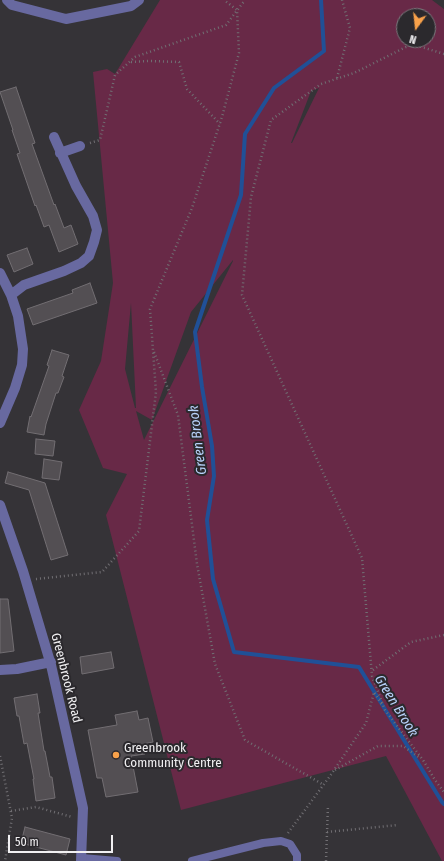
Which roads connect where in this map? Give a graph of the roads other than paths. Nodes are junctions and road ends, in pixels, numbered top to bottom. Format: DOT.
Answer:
graph roads {
  1 [pos="139,0"];
  2 [pos="9,2"];
  3 [pos="54,137"];
  4 [pos="80,146"];
  5 [pos="60,153"];
  6 [pos="0,272"];
  7 [pos="11,295"];
  8 [pos="0,423"];
  9 [pos="0,505"];
  10 [pos="50,662"];
  11 [pos="0,670"];
  12 [pos="81,859"];
  13 [pos="117,861"];
  14 [pos="192,861"];
  15 [pos="297,861"];
  1 -- 2 [label="street"];
  3 -- 5 [label="street"];
  4 -- 5 [label="street"];
  5 -- 7 [label="street"];
  6 -- 7 [label="street"];
  7 -- 8 [label="street"];
  9 -- 10 [label="street, Greenbrook Road"];
  10 -- 11 [label="street"];
  10 -- 12 [label="street, Greenbrook Road"];
  12 -- 13 [label="lane"];
  14 -- 15 [label="lane"];
}
